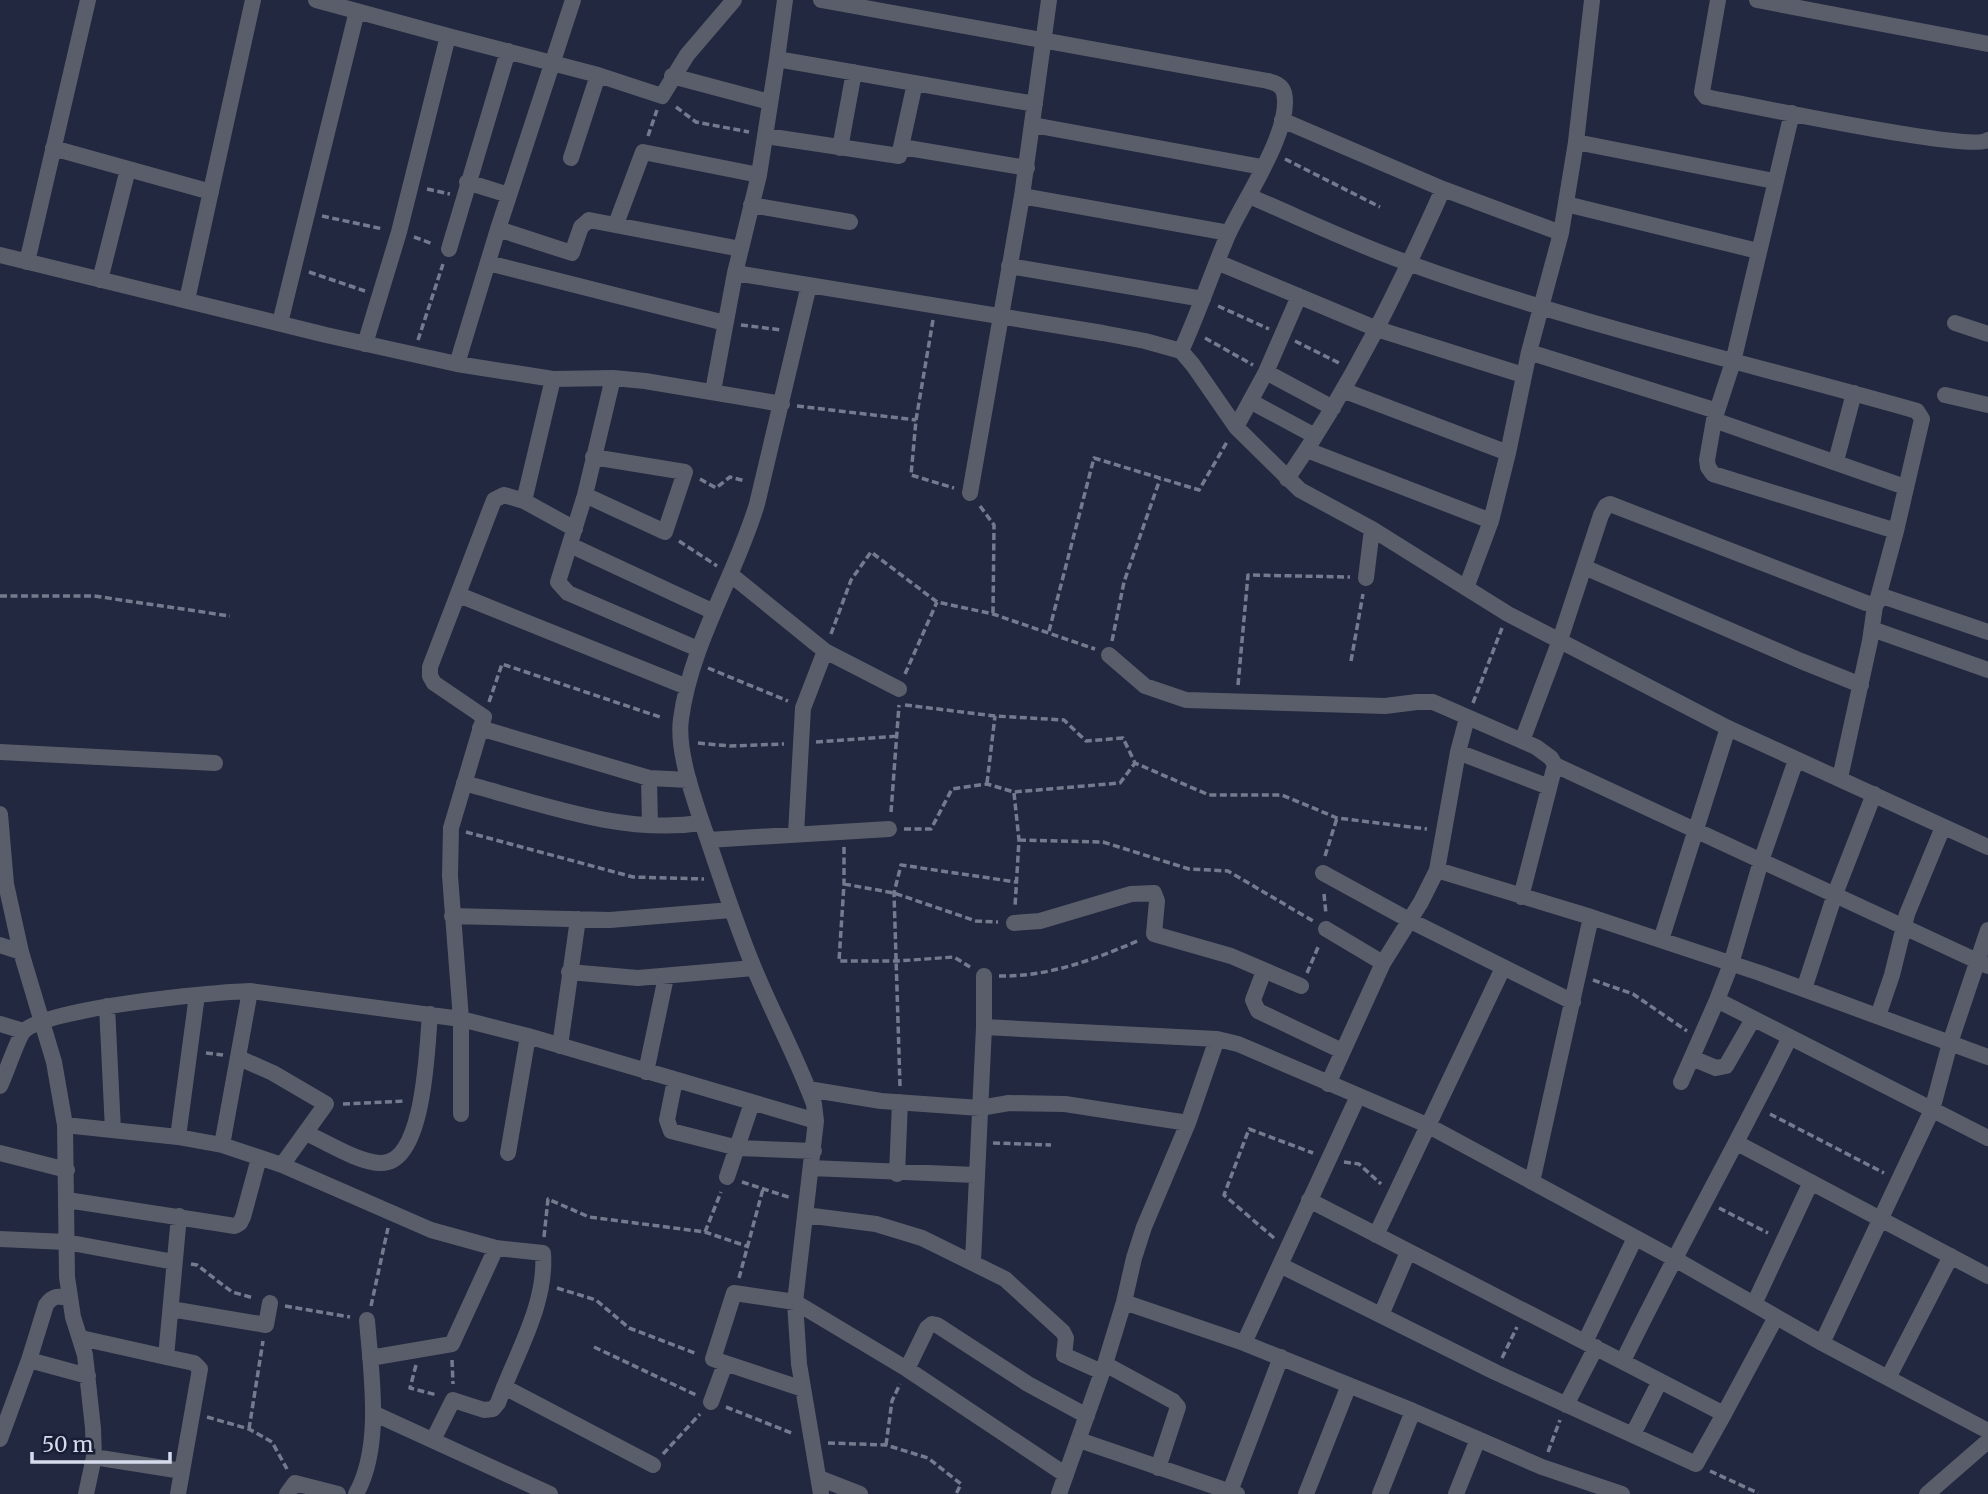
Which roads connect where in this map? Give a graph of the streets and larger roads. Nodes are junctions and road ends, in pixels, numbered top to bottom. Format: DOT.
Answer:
graph roads {
  1 [pos="88,0"];
  2 [pos="253,0"];
  3 [pos="316,0"];
  4 [pos="573,0"];
  5 [pos="734,0"];
  6 [pos="785,0"];
  7 [pos="821,0"];
  8 [pos="1049,0"];
  9 [pos="1592,0"];
  10 [pos="1718,0"];
  11 [pos="1758,0"];
  12 [pos="1779,2"];
  13 [pos="358,11"];
  14 [pos="448,36"];
  15 [pos="1043,42"];
  16 [pos="1988,44"];
  17 [pos="508,51"];
  18 [pos="777,59"];
  19 [pos="554,64"];
  20 [pos="853,72"];
  21 [pos="598,75"];
  22 [pos="672,76"];
  23 [pos="915,83"];
  24 [pos="770,102"];
  25 [pos="1035,104"];
  26 [pos="1792,113"];
  27 [pos="1282,120"];
  28 [pos="1032,125"];
  29 [pos="766,135"];
  30 [pos="1988,141"];
  31 [pos="1576,142"];
  32 [pos="902,147"];
  33 [pos="53,148"];
  34 [pos="840,148"];
  35 [pos="571,158"];
  36 [pos="1262,167"];
  37 [pos="1027,168"];
  38 [pos="128,169"];
  39 [pos="759,175"];
  40 [pos="1774,181"];
  41 [pos="1443,189"];
  42 [pos="465,190"];
  43 [pos="211,192"];
  44 [pos="509,195"];
  45 [pos="1022,196"];
  46 [pos="1249,196"];
  47 [pos="1566,204"];
  48 [pos="751,205"];
  49 [pos="850,222"];
  50 [pos="616,224"];
  51 [pos="499,229"];
  52 [pos="1229,233"];
  53 [pos="1561,233"];
  54 [pos="449,249"];
  55 [pos="741,249"];
  56 [pos="1758,251"];
  57 [pos="572,253"];
  58 [pos="0,255"];
  59 [pos="27,262"];
  60 [pos="1217,262"];
  61 [pos="488,263"];
  62 [pos="1410,264"];
  63 [pos="1009,266"];
  64 [pos="735,273"];
  65 [pos="100,279"];
  66 [pos="561,281"];
  67 [pos="809,285"];
  68 [pos="1299,296"];
  69 [pos="1203,299"];
  70 [pos="187,300"];
  71 [pos="1542,306"];
  72 [pos="1002,317"];
  73 [pos="280,323"];
  74 [pos="725,323"];
  75 [pos="1955,323"];
  76 [pos="1377,329"];
  77 [pos="1988,334"];
  78 [pos="365,344"];
  79 [pos="1181,351"];
  80 [pos="1529,352"];
  81 [pos="1732,362"];
  82 [pos="457,364"];
  83 [pos="1266,372"];
  84 [pos="1523,375"];
  85 [pos="614,378"];
  86 [pos="554,379"];
  87 [pos="713,391"];
  88 [pos="1345,391"];
  89 [pos="1854,393"];
  90 [pos="1945,395"];
  91 [pos="1250,401"];
  92 [pos="782,404"];
  93 [pos="1988,405"];
  94 [pos="1333,408"];
  95 [pos="1715,416"];
  96 [pos="1236,427"];
  97 [pos="1311,443"];
  98 [pos="1508,453"];
  99 [pos="593,457"];
  100 [pos="1836,461"];
  101 [pos="1287,479"];
  102 [pos="1905,487"];
  103 [pos="970,493"];
  104 [pos="584,495"];
  105 [pos="524,501"];
  106 [pos="1491,521"];
  107 [pos="575,529"];
  108 [pos="1372,529"];
  109 [pos="1896,531"];
  110 [pos="570,545"];
  111 [pos="1584,567"];
  112 [pos="730,574"];
  113 [pos="1366,578"];
  114 [pos="1466,588"];
  115 [pos="459,595"];
  116 [pos="1877,600"];
  117 [pos="714,612"];
  118 [pos="1872,629"];
  119 [pos="1988,632"];
  120 [pos="1560,640"];
  121 [pos="825,652"];
  122 [pos="1109,654"];
  123 [pos="696,656"];
  124 [pos="1988,670"];
  125 [pos="1861,685"];
  126 [pos="687,687"];
  127 [pos="899,689"];
  128 [pos="1467,718"];
  129 [pos="482,722"];
  130 [pos="1728,728"];
  131 [pos="1522,741"];
  132 [pos="0,752"];
  133 [pos="1458,752"];
  134 [pos="1796,760"];
  135 [pos="215,763"];
  136 [pos="1555,765"];
  137 [pos="649,778"];
  138 [pos="1840,778"];
  139 [pos="689,780"];
  140 [pos="464,783"];
  141 [pos="1549,786"];
  142 [pos="1874,794"];
  143 [pos="0,814"];
  144 [pos="701,823"];
  145 [pos="650,825"];
  146 [pos="1943,827"];
  147 [pos="889,829"];
  148 [pos="1697,829"];
  149 [pos="796,834"];
  150 [pos="708,841"];
  151 [pos="1988,847"];
  152 [pos="1762,861"];
  153 [pos="1437,870"];
  154 [pos="1323,873"];
  155 [pos="3,884"];
  156 [pos="1835,894"];
  157 [pos="1521,897"];
  158 [pos="731,909"];
  159 [pos="452,916"];
  160 [pos="1591,917"];
  161 [pos="578,919"];
  162 [pos="1409,920"];
  163 [pos="1014,923"];
  164 [pos="1326,929"];
  165 [pos="1904,929"];
  166 [pos="1988,930"];
  167 [pos="1661,940"];
  168 [pos="0,945"];
  169 [pos="21,952"];
  170 [pos="1383,963"];
  171 [pos="1731,964"];
  172 [pos="1983,964"];
  173 [pos="754,968"];
  174 [pos="1503,968"];
  175 [pos="1264,971"];
  176 [pos="569,972"];
  177 [pos="984,976"];
  178 [pos="666,977"];
  179 [pos="1301,986"];
  180 [pos="1804,989"];
  181 [pos="250,991"];
  182 [pos="197,995"];
  183 [pos="1717,1000"];
  184 [pos="1573,1002"];
  185 [pos="107,1006"];
  186 [pos="430,1014"];
  187 [pos="1878,1016"];
  188 [pos="461,1019"];
  189 [pos="1753,1019"];
  190 [pos="43,1021"];
  191 [pos="0,1024"];
  192 [pos="984,1027"];
  193 [pos="23,1031"];
  194 [pos="528,1036"];
  195 [pos="1790,1037"];
  196 [pos="1217,1039"];
  197 [pos="1950,1043"];
  198 [pos="560,1046"];
  199 [pos="1342,1051"];
  200 [pos="1988,1057"];
  201 [pos="239,1058"];
  202 [pos="1692,1058"];
  203 [pos="646,1072"];
  204 [pos="675,1080"];
  205 [pos="1681,1082"];
  206 [pos="1328,1084"];
  207 [pos="0,1086"];
  208 [pos="808,1089"];
  209 [pos="1358,1096"];
  210 [pos="900,1102"];
  211 [pos="752,1103"];
  212 [pos="980,1108"];
  213 [pos="1932,1110"];
  214 [pos="461,1114"];
  215 [pos="816,1121"];
  216 [pos="1188,1123"];
  217 [pos="65,1125"];
  218 [pos="1427,1125"];
  219 [pos="113,1130"];
  220 [pos="306,1133"];
  221 [pos="178,1136"];
  222 [pos="1988,1138"];
  223 [pos="1737,1143"];
  224 [pos="222,1145"];
  225 [pos="738,1148"];
  226 [pos="814,1151"];
  227 [pos="0,1153"];
  228 [pos="508,1153"];
  229 [pos="260,1158"];
  230 [pos="282,1165"];
  231 [pos="811,1168"];
  232 [pos="67,1170"];
  233 [pos="897,1174"];
  234 [pos="975,1175"];
  235 [pos="727,1177"];
  236 [pos="1532,1182"];
  237 [pos="1811,1182"];
  238 [pos="67,1200"];
  239 [pos="1309,1200"];
  240 [pos="806,1209"];
  241 [pos="179,1216"];
  242 [pos="1880,1218"];
  243 [pos="1376,1235"];
  244 [pos="1634,1238"];
  245 [pos="0,1239"];
  246 [pos="66,1242"];
  247 [pos="496,1248"];
  248 [pos="1408,1252"];
  249 [pos="1951,1256"];
  250 [pos="1673,1258"];
  251 [pos="973,1261"];
  252 [pos="174,1262"];
  253 [pos="1280,1265"];
  254 [pos="1988,1276"];
  255 [pos="69,1297"];
  256 [pos="1124,1302"];
  257 [pos="270,1303"];
  258 [pos="795,1303"];
  259 [pos="1754,1304"];
  260 [pos="170,1309"];
  261 [pos="1381,1315"];
  262 [pos="1776,1317"];
  263 [pos="367,1320"];
  264 [pos="81,1338"];
  265 [pos="1244,1343"];
  266 [pos="1822,1343"];
  267 [pos="1590,1344"];
  268 [pos="166,1357"];
  269 [pos="1280,1357"];
  270 [pos="370,1358"];
  271 [pos="29,1360"];
  272 [pos="1623,1361"];
  273 [pos="719,1362"];
  274 [pos="1104,1368"];
  275 [pos="907,1369"];
  276 [pos="88,1376"];
  277 [pos="1888,1378"];
  278 [pos="1660,1381"];
  279 [pos="0,1385"];
  280 [pos="1349,1385"];
  281 [pos="504,1387"];
  282 [pos="803,1389"];
  283 [pos="16,1392"];
  284 [pos="712,1402"];
  285 [pos="1566,1405"];
  286 [pos="1413,1411"];
  287 [pos="373,1413"];
  288 [pos="1724,1414"];
  289 [pos="1087,1416"];
  290 [pos="2,1431"];
  291 [pos="1988,1432"];
  292 [pos="1633,1434"];
  293 [pos="1478,1439"];
  294 [pos="433,1440"];
  295 [pos="1079,1440"];
  296 [pos="1988,1441"];
  297 [pos="94,1457"];
  298 [pos="653,1465"];
  299 [pos="1158,1468"];
  300 [pos="183,1471"];
  301 [pos="1066,1475"];
  302 [pos="820,1486"];
  303 [pos="291,1489"];
  304 [pos="1232,1493"];
  305 [pos="86,1494"];
  306 [pos="178,1494"];
  307 [pos="338,1494"];
  308 [pos="356,1494"];
  309 [pos="550,1494"];
  310 [pos="860,1494"];
  311 [pos="1059,1494"];
  312 [pos="1306,1494"];
  313 [pos="1380,1494"];
  314 [pos="1456,1494"];
  315 [pos="1622,1494"];
  316 [pos="1927,1494"];
  1 -- 33 [label="street"];
  2 -- 43 [label="street"];
  3 -- 13 [label="street"];
  4 -- 19 [label="street"];
  5 -- 22 [label="street"];
  6 -- 18 [label="street"];
  7 -- 15 [label="street"];
  8 -- 15 [label="street"];
  9 -- 31 [label="street"];
  10 -- 26 [label="street"];
  11 -- 12 [label="street"];
  12 -- 16 [label="street"];
  13 -- 14 [label="street"];
  13 -- 73 [label="street"];
  14 -- 17 [label="street"];
  14 -- 78 [label="street"];
  15 -- 25 [label="street"];
  15 -- 27 [label="street"];
  17 -- 19 [label="street"];
  17 -- 42 [label="street"];
  18 -- 20 [label="street"];
  18 -- 24 [label="street"];
  19 -- 21 [label="street"];
  19 -- 44 [label="street"];
  20 -- 23 [label="street"];
  20 -- 34 [label="street"];
  21 -- 22 [label="street"];
  21 -- 35 [label="street"];
  22 -- 24 [label="street"];
  23 -- 25 [label="street"];
  23 -- 32 [label="street"];
  24 -- 29 [label="street"];
  25 -- 28 [label="street"];
  26 -- 30 [label="street"];
  26 -- 40 [label="street"];
  27 -- 36 [label="street"];
  27 -- 41 [label="street"];
  28 -- 36 [label="street"];
  28 -- 37 [label="street"];
  29 -- 34 [label="street"];
  29 -- 39 [label="street"];
  31 -- 40 [label="street"];
  31 -- 47 [label="street"];
  32 -- 34 [label="street"];
  32 -- 37 [label="street"];
  33 -- 38 [label="street"];
  33 -- 59 [label="street"];
  36 -- 46 [label="street"];
  37 -- 45 [label="street"];
  38 -- 43 [label="street"];
  38 -- 65 [label="street"];
  39 -- 48 [label="street"];
  39 -- 50 [label="street"];
  40 -- 56 [label="street"];
  41 -- 53 [label="street"];
  41 -- 62 [label="street"];
  42 -- 44 [label="street"];
  42 -- 54 [label="street"];
  43 -- 70 [label="street"];
  44 -- 51 [label="street"];
  45 -- 52 [label="street"];
  45 -- 63 [label="street"];
  46 -- 52 [label="street"];
  46 -- 62 [label="street"];
  47 -- 53 [label="street"];
  47 -- 56 [label="street"];
  48 -- 49 [label="street"];
  48 -- 55 [label="street"];
  50 -- 55 [label="street"];
  50 -- 57 [label="street"];
  51 -- 57 [label="street"];
  51 -- 61 [label="street"];
  52 -- 60 [label="street"];
  53 -- 71 [label="street"];
  55 -- 64 [label="street"];
  56 -- 81 [label="street"];
  57 -- 66 [label="street"];
  58 -- 59 [label="street"];
  59 -- 65 [label="street"];
  60 -- 68 [label="street"];
  60 -- 69 [label="street"];
  61 -- 66 [label="street"];
  61 -- 82 [label="street"];
  62 -- 71 [label="street"];
  62 -- 76 [label="street"];
  63 -- 69 [label="street"];
  63 -- 72 [label="street"];
  64 -- 67 [label="street"];
  64 -- 74 [label="street"];
  65 -- 70 [label="street"];
  66 -- 74 [label="street"];
  67 -- 72 [label="street"];
  67 -- 92 [label="street"];
  68 -- 76 [label="street"];
  68 -- 83 [label="street"];
  69 -- 79 [label="street"];
  70 -- 73 [label="street"];
  71 -- 80 [label="street"];
  71 -- 81 [label="street"];
  72 -- 79 [label="street"];
  72 -- 103 [label="street"];
  73 -- 78 [label="street"];
  74 -- 87 [label="street"];
  75 -- 77 [label="street"];
  76 -- 84 [label="street"];
  76 -- 88 [label="street"];
  78 -- 82 [label="street"];
  79 -- 96 [label="street"];
  80 -- 84 [label="street"];
  80 -- 95 [label="street"];
  81 -- 89 [label="street"];
  81 -- 95 [label="street"];
  82 -- 86 [label="street"];
  83 -- 91 [label="street"];
  83 -- 94 [label="street"];
  84 -- 98 [label="street"];
  85 -- 86 [label="street"];
  85 -- 87 [label="street"];
  85 -- 99 [label="street"];
  86 -- 105 [label="street"];
  87 -- 92 [label="street"];
  88 -- 94 [label="street"];
  88 -- 98 [label="street"];
  89 -- 100 [label="street"];
  89 -- 102 [label="street"];
  90 -- 93 [label="street"];
  91 -- 96 [label="street"];
  91 -- 97 [label="street"];
  92 -- 112 [label="street"];
  94 -- 97 [label="street"];
  95 -- 100 [label="street"];
  95 -- 109 [label="street"];
  96 -- 101 [label="street"];
  97 -- 101 [label="street"];
  97 -- 106 [label="street"];
  98 -- 106 [label="street"];
  99 -- 104 [label="street"];
  99 -- 104 [label="street"];
  100 -- 102 [label="street"];
  101 -- 108 [label="street"];
  102 -- 109 [label="street"];
  104 -- 107 [label="street"];
  105 -- 107 [label="street"];
  105 -- 115 [label="street"];
  106 -- 114 [label="street"];
  107 -- 110 [label="street"];
  108 -- 113 [label="street"];
  108 -- 114 [label="street"];
  109 -- 116 [label="street"];
  110 -- 117 [label="street"];
  110 -- 123 [label="street"];
  111 -- 116 [label="street"];
  111 -- 120 [label="street"];
  111 -- 125 [label="street"];
  112 -- 117 [label="street"];
  112 -- 121 [label="street"];
  114 -- 120 [label="street"];
  115 -- 126 [label="street"];
  115 -- 129 [label="street"];
  116 -- 118 [label="street"];
  116 -- 119 [label="street"];
  117 -- 123 [label="street"];
  118 -- 124 [label="street"];
  118 -- 125 [label="street"];
  120 -- 130 [label="street"];
  120 -- 131 [label="street"];
  121 -- 127 [label="street"];
  121 -- 149 [label="street"];
  122 -- 128 [label="street"];
  123 -- 126 [label="street"];
  125 -- 138 [label="street"];
  126 -- 139 [label="street"];
  128 -- 131 [label="street"];
  128 -- 133 [label="street"];
  129 -- 137 [label="street"];
  129 -- 140 [label="street"];
  130 -- 134 [label="street"];
  130 -- 148 [label="street"];
  131 -- 136 [label="street"];
  132 -- 135 [label="street"];
  133 -- 141 [label="street"];
  133 -- 153 [label="street"];
  134 -- 138 [label="street"];
  134 -- 152 [label="street"];
  136 -- 141 [label="street"];
  136 -- 148 [label="street"];
  137 -- 139 [label="street"];
  137 -- 145 [label="street"];
  138 -- 142 [label="street"];
  139 -- 144 [label="street"];
  140 -- 145 [label="street"];
  140 -- 159 [label="street"];
  141 -- 157 [label="street"];
  142 -- 146 [label="street"];
  142 -- 156 [label="street"];
  143 -- 155 [label="street"];
  144 -- 145 [label="street"];
  144 -- 150 [label="street"];
  146 -- 151 [label="street"];
  146 -- 165 [label="street"];
  147 -- 149 [label="street"];
  148 -- 152 [label="street"];
  148 -- 167 [label="street"];
  149 -- 150 [label="street"];
  150 -- 158 [label="street"];
  152 -- 156 [label="street"];
  152 -- 171 [label="street"];
  153 -- 157 [label="street"];
  153 -- 162 [label="street"];
  154 -- 162 [label="street"];
  155 -- 169 [label="street"];
  156 -- 165 [label="street"];
  156 -- 180 [label="street"];
  157 -- 160 [label="street"];
  158 -- 161 [label="street"];
  158 -- 173 [label="street"];
  159 -- 161 [label="street"];
  159 -- 188 [label="street"];
  160 -- 167 [label="street"];
  160 -- 184 [label="street"];
  161 -- 176 [label="street"];
  162 -- 170 [label="street"];
  162 -- 174 [label="street"];
  163 -- 175 [label="street"];
  164 -- 170 [label="street"];
  165 -- 172 [label="street"];
  165 -- 187 [label="street"];
  166 -- 172 [label="street"];
  167 -- 171 [label="street"];
  168 -- 169 [label="street"];
  169 -- 190 [label="street"];
  170 -- 199 [label="street"];
  171 -- 180 [label="street"];
  171 -- 183 [label="street"];
  172 -- 197 [label="street"];
  173 -- 178 [label="street"];
  173 -- 208 [label="street"];
  174 -- 184 [label="street"];
  174 -- 218 [label="street"];
  175 -- 179 [label="street"];
  175 -- 199 [label="street"];
  176 -- 178 [label="street"];
  176 -- 198 [label="street"];
  177 -- 192 [label="street"];
  178 -- 203 [label="street"];
  180 -- 187 [label="street"];
  181 -- 182 [label="street"];
  181 -- 186 [label="street"];
  181 -- 201 [label="street"];
  182 -- 185 [label="street"];
  182 -- 221 [label="street"];
  183 -- 189 [label="street"];
  183 -- 202 [label="street"];
  184 -- 236 [label="street"];
  185 -- 190 [label="street"];
  185 -- 219 [label="street"];
  186 -- 188 [label="street"];
  186 -- 220 [label="street"];
  187 -- 197 [label="street"];
  188 -- 194 [label="street"];
  188 -- 214 [label="street"];
  189 -- 195 [label="street"];
  189 -- 202 [label="street"];
  190 -- 193 [label="street"];
  190 -- 217 [label="street"];
  191 -- 193 [label="street"];
  192 -- 196 [label="street"];
  192 -- 212 [label="street"];
  193 -- 207 [label="street"];
  194 -- 198 [label="street"];
  194 -- 228 [label="street"];
  195 -- 213 [label="street"];
  195 -- 223 [label="street"];
  196 -- 206 [label="street"];
  196 -- 216 [label="street"];
  197 -- 200 [label="street"];
  197 -- 213 [label="street"];
  198 -- 203 [label="street"];
  199 -- 206 [label="street"];
  201 -- 220 [label="street"];
  201 -- 224 [label="street"];
  202 -- 205 [label="street"];
  203 -- 204 [label="street"];
  204 -- 211 [label="street"];
  204 -- 225 [label="street"];
  206 -- 209 [label="street"];
  208 -- 210 [label="street"];
  208 -- 215 [label="street"];
  209 -- 218 [label="street"];
  209 -- 239 [label="street"];
  210 -- 212 [label="street"];
  210 -- 233 [label="street"];
  211 -- 215 [label="street"];
  211 -- 225 [label="street"];
  212 -- 216 [label="street"];
  212 -- 234 [label="street"];
  213 -- 222 [label="street"];
  213 -- 242 [label="street"];
  215 -- 226 [label="street"];
  216 -- 256 [label="street"];
  217 -- 219 [label="street"];
  217 -- 232 [label="street"];
  218 -- 236 [label="street"];
  218 -- 243 [label="street"];
  219 -- 221 [label="street"];
  220 -- 230 [label="street"];
  221 -- 224 [label="street"];
  223 -- 237 [label="street"];
  223 -- 250 [label="street"];
  224 -- 229 [label="street"];
  225 -- 226 [label="street"];
  225 -- 235 [label="street"];
  226 -- 231 [label="street"];
  227 -- 232 [label="street"];
  229 -- 230 [label="street"];
  229 -- 241 [label="street"];
  230 -- 247 [label="street"];
  231 -- 233 [label="street"];
  231 -- 240 [label="street"];
  232 -- 238 [label="street"];
  233 -- 234 [label="street"];
  234 -- 251 [label="street"];
  236 -- 244 [label="street"];
  237 -- 242 [label="street"];
  237 -- 259 [label="street"];
  238 -- 241 [label="street"];
  238 -- 246 [label="street"];
  239 -- 243 [label="street"];
  239 -- 253 [label="street"];
  240 -- 251 [label="street"];
  240 -- 258 [label="street"];
  241 -- 252 [label="street"];
  242 -- 249 [label="street"];
  242 -- 266 [label="street"];
  243 -- 248 [label="street"];
  244 -- 250 [label="street"];
  244 -- 267 [label="street"];
  245 -- 246 [label="street"];
  246 -- 252 [label="street"];
  246 -- 255 [label="street"];
  247 -- 270 [label="street"];
  247 -- 281 [label="street"];
  248 -- 261 [label="street"];
  248 -- 267 [label="street"];
  249 -- 254 [label="street"];
  249 -- 277 [label="street"];
  250 -- 259 [label="street"];
  250 -- 272 [label="street"];
  251 -- 274 [label="street"];
  252 -- 260 [label="street"];
  253 -- 261 [label="street"];
  253 -- 265 [label="street"];
  255 -- 264 [label="street"];
  255 -- 271 [label="street"];
  256 -- 265 [label="street"];
  256 -- 274 [label="street"];
  257 -- 260 [label="street"];
  258 -- 273 [label="street"];
  258 -- 275 [label="street"];
  258 -- 282 [label="street"];
  259 -- 262 [label="street"];
  260 -- 268 [label="street"];
  261 -- 285 [label="street"];
  262 -- 266 [label="street"];
  262 -- 288 [label="street"];
  263 -- 270 [label="street"];
  264 -- 268 [label="street"];
  264 -- 276 [label="street"];
  265 -- 269 [label="street"];
  266 -- 277 [label="street"];
  267 -- 272 [label="street"];
  267 -- 285 [label="street"];
  268 -- 300 [label="street"];
  269 -- 280 [label="street"];
  269 -- 304 [label="street"];
  270 -- 287 [label="street"];
  271 -- 276 [label="street"];
  271 -- 283 [label="street"];
  272 -- 278 [label="street"];
  273 -- 282 [label="street"];
  273 -- 284 [label="street"];
  274 -- 289 [label="street"];
  274 -- 299 [label="street"];
  275 -- 289 [label="street"];
  275 -- 301 [label="street"];
  276 -- 297 [label="street"];
  277 -- 291 [label="street"];
  278 -- 288 [label="street"];
  278 -- 292 [label="street"];
  279 -- 283 [label="street"];
  280 -- 286 [label="street"];
  280 -- 312 [label="street"];
  281 -- 294 [label="street"];
  281 -- 298 [label="street"];
  282 -- 302 [label="street"];
  283 -- 290 [label="street"];
  285 -- 292 [label="street"];
  286 -- 293 [label="street"];
  286 -- 313 [label="street"];
  287 -- 294 [label="street"];
  287 -- 308 [label="street"];
  288 -- 292 [label="street"];
  289 -- 295 [label="street"];
  293 -- 314 [label="street"];
  293 -- 315 [label="street"];
  294 -- 309 [label="street"];
  295 -- 299 [label="street"];
  295 -- 301 [label="street"];
  296 -- 316 [label="street"];
  297 -- 300 [label="street"];
  297 -- 305 [label="street"];
  299 -- 304 [label="street"];
  300 -- 306 [label="street"];
  301 -- 311 [label="street"];
  302 -- 310 [label="street"];
  303 -- 307 [label="street"];
}
